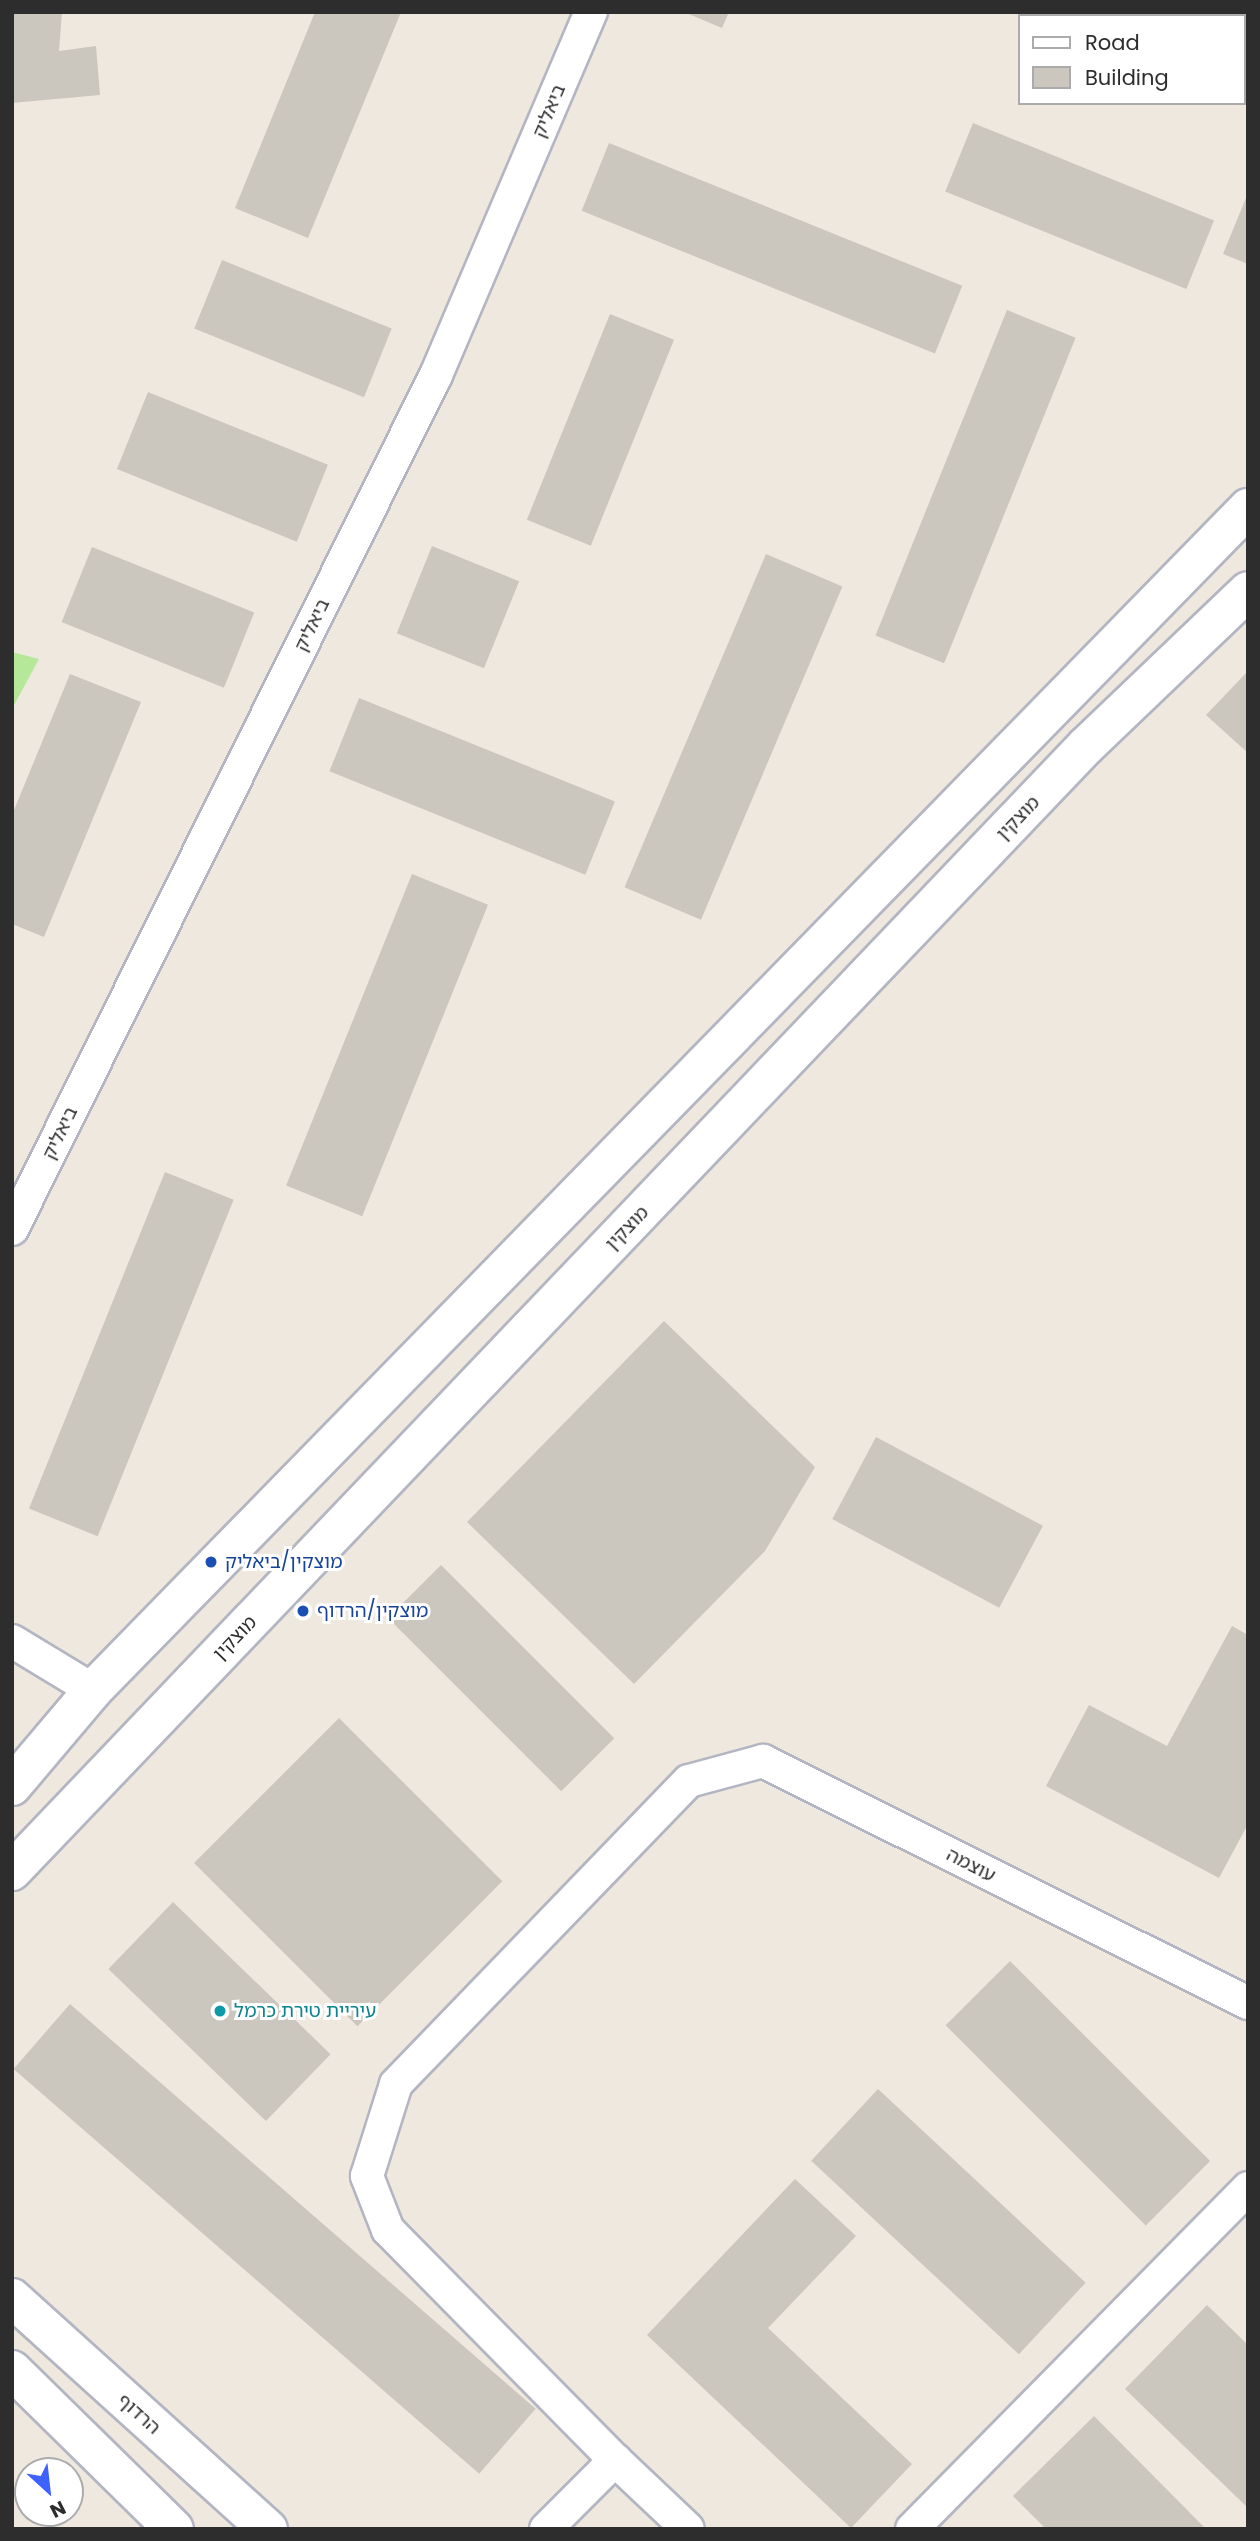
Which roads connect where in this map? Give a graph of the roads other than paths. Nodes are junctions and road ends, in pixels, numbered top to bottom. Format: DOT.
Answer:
graph roads {
  1 [pos="591,12"];
  2 [pos="1248,508"];
  3 [pos="1248,591"];
  4 [pos="12,1229"];
  5 [pos="12,1641"];
  6 [pos="93,1690"];
  7 [pos="12,1786"];
  8 [pos="12,1871"];
  9 [pos="1248,2003"];
  10 [pos="1248,2188"];
  11 [pos="12,2298"];
  12 [pos="12,2370"];
  13 [pos="615,2460"];
  14 [pos="174,2529"];
  15 [pos="268,2529"];
  16 [pos="546,2529"];
  17 [pos="688,2529"];
  18 [pos="912,2529"];
  1 -- 4 [label="street, ביאליק"];
  2 -- 6 [label="street"];
  3 -- 8 [label="street, מוצקין"];
  5 -- 6 [label="street"];
  6 -- 7 [label="street"];
  9 -- 13 [label="street, עוצמה"];
  10 -- 18 [label="street"];
  11 -- 15 [label="street, הרדוף"];
  12 -- 14 [label="street"];
  13 -- 16 [label="street"];
  13 -- 17 [label="street"];
}
